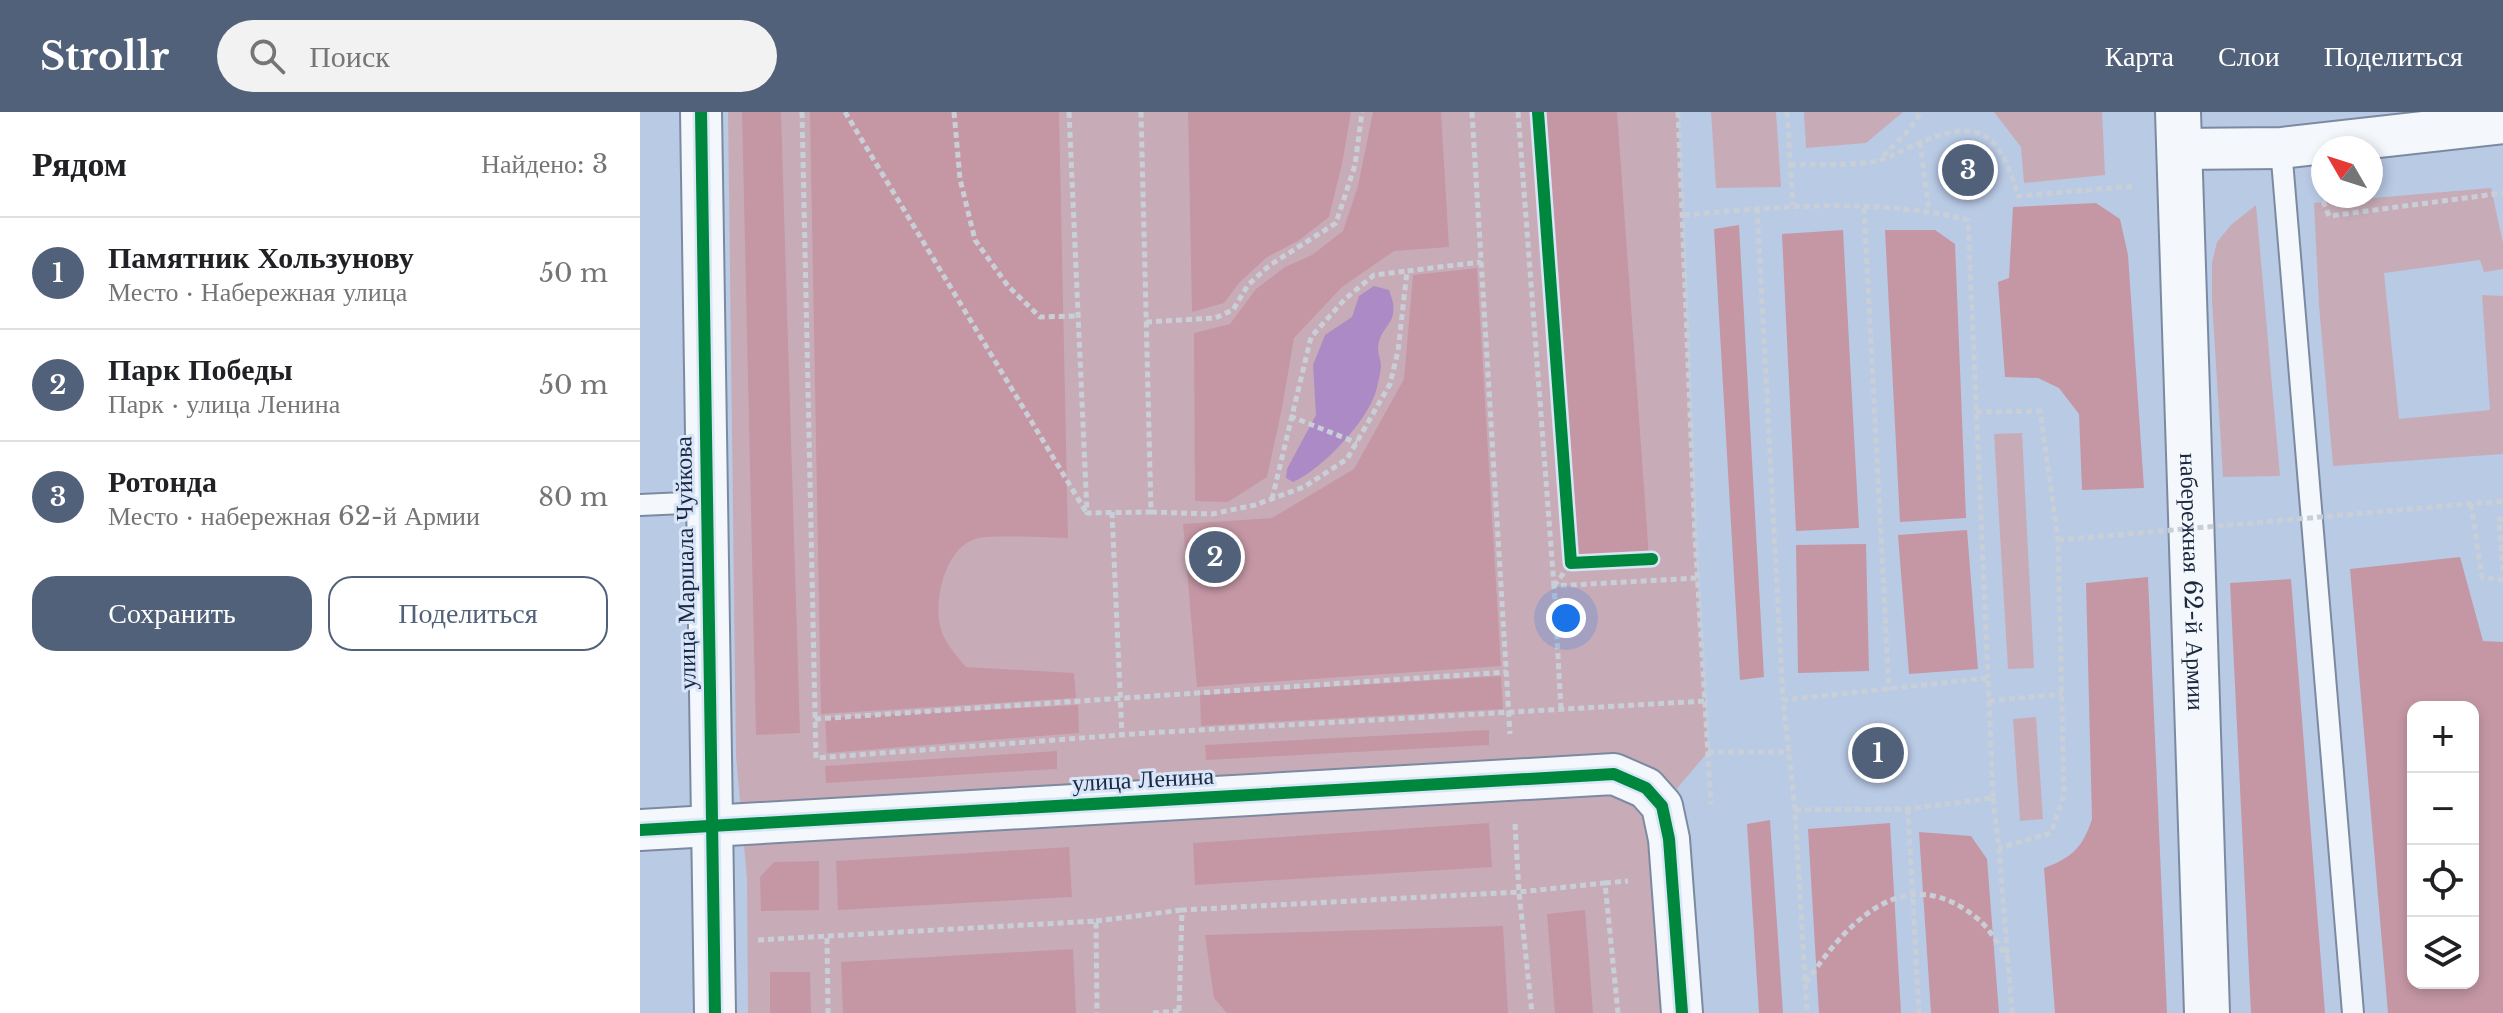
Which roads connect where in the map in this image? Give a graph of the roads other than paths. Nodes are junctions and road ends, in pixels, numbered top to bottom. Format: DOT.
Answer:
graph roads {
  1 [pos="701,112"];
  2 [pos="2503,123"];
  3 [pos="2178,131"];
  4 [pos="2281,148"];
  5 [pos="706,502"];
  6 [pos="640,505"];
  7 [pos="711,825"];
  8 [pos="640,830"];
  9 [pos="715,1013"];
  10 [pos="1682,1013"];
  11 [pos="2207,1013"];
  12 [pos="2353,1013"];
  1 -- 5 [label="street, улица Маршала Чуйкова"];
  2 -- 4 [label="street, набережная 62-й Армии"];
  3 -- 4 [label="street, набережная 62-й Армии"];
  3 -- 11 [label="main road, набережная 62-й Армии"];
  4 -- 12 [label="lane"];
  5 -- 6 [label="lane"];
  5 -- 7 [label="street, улица Маршала Чуйкова"];
  7 -- 8 [label="street, улица Ленина"];
  7 -- 9 [label="street, улица Маршала Чуйкова"];
  7 -- 10 [label="street, улица Ленина"];
}
